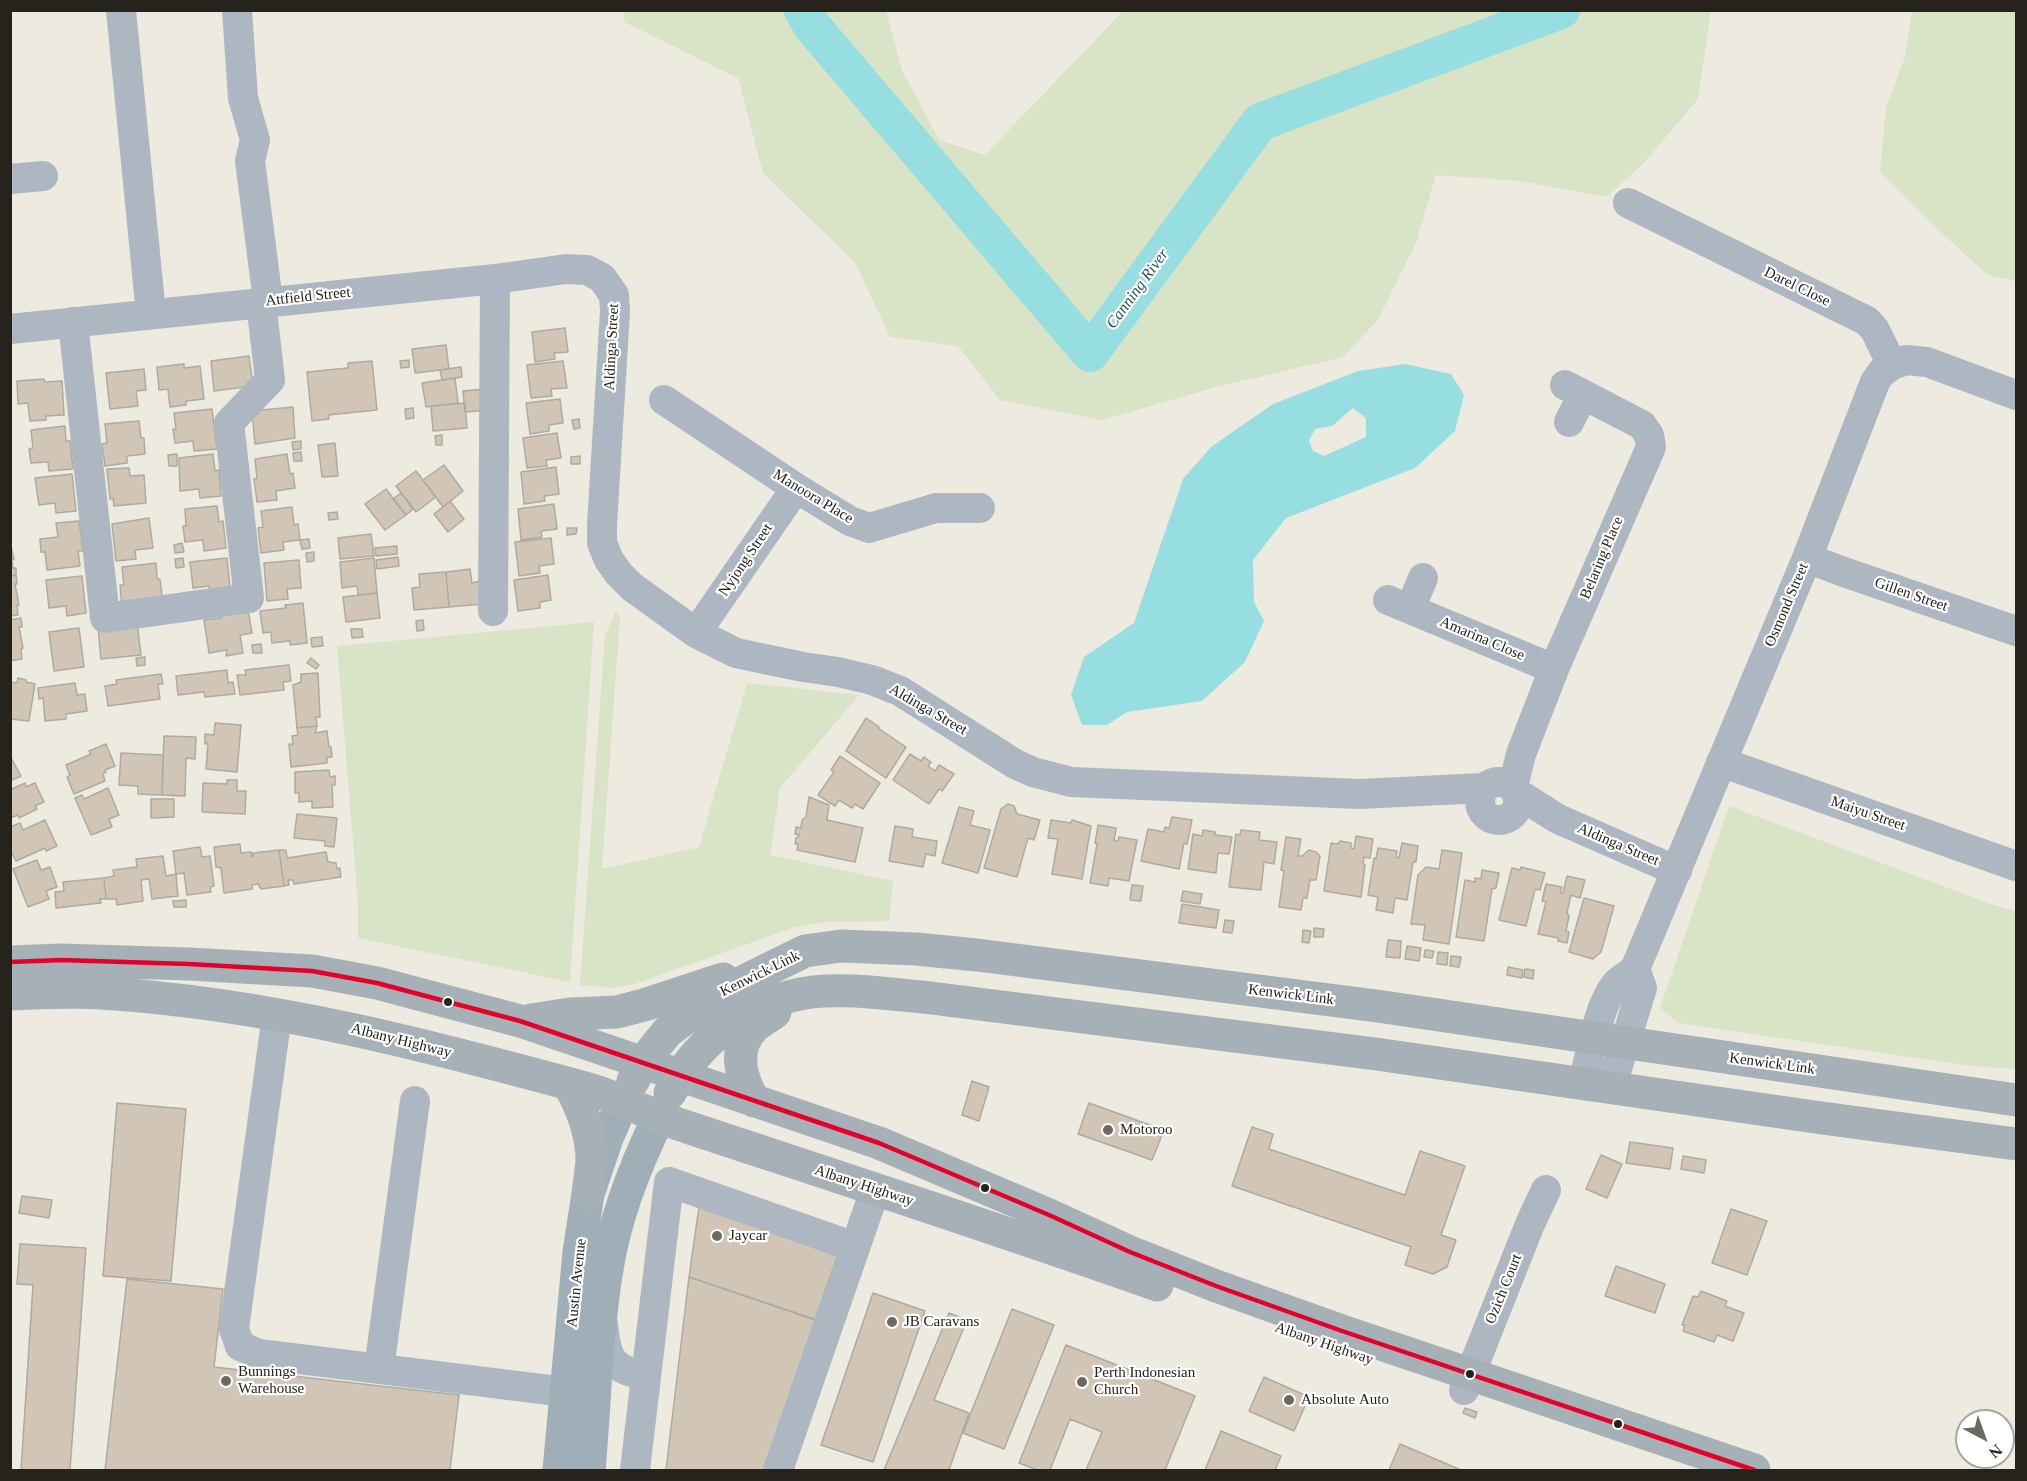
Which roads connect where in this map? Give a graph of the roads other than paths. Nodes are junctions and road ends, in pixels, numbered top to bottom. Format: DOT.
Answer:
graph roads {
  1 [pos="121,10"];
  2 [pos="237,10"];
  3 [pos="43,176"];
  4 [pos="10,179"];
  5 [pos="1628,203"];
  6 [pos="603,278"];
  7 [pos="495,279"];
  8 [pos="265,302"];
  9 [pos="152,314"];
  10 [pos="73,322"];
  11 [pos="10,329"];
  12 [pos="1892,364"];
  13 [pos="2016,395"];
  14 [pos="664,400"];
  15 [pos="1569,422"];
  16 [pos="796,488"];
  17 [pos="980,508"];
  18 [pos="1807,558"];
  19 [pos="1423,578"];
  20 [pos="493,611"];
  21 [pos="2016,632"];
  22 [pos="696,633"];
  23 [pos="1554,669"];
  24 [pos="1721,762"];
  25 [pos="1501,795"];
  26 [pos="2016,866"];
  27 [pos="1677,871"];
  28 [pos="805,951"];
  29 [pos="10,962"];
  30 [pos="1635,969"];
  31 [pos="812,992"];
  32 [pos="10,994"];
  33 [pos="277,1015"];
  34 [pos="520,1021"];
  35 [pos="1594,1038"];
  36 [pos="1626,1042"];
  37 [pos="643,1062"];
  38 [pos="680,1075"];
  39 [pos="569,1085"];
  40 [pos="1597,1086"];
  41 [pos="2016,1100"];
  42 [pos="415,1101"];
  43 [pos="622,1101"];
  44 [pos="754,1101"];
  45 [pos="658,1117"];
  46 [pos="2016,1144"];
  47 [pos="875,1190"];
  48 [pos="1546,1190"];
  49 [pos="588,1194"];
  50 [pos="855,1247"];
  51 [pos="601,1312"];
  52 [pos="379,1369"];
  53 [pos="646,1376"];
  54 [pos="1467,1382"];
  55 [pos="581,1394"];
  56 [pos="1725,1468"];
  57 [pos="559,1470"];
  58 [pos="589,1470"];
  59 [pos="636,1470"];
  60 [pos="778,1470"];
  1 -- 9 [label="street"];
  2 -- 8 [label="street"];
  3 -- 4 [label="street"];
  5 -- 12 [label="street, Darel Close"];
  6 -- 7 [label="street, Attfield Street"];
  6 -- 22 [label="street, Aldinga Street"];
  7 -- 8 [label="street, Attfield Street"];
  7 -- 20 [label="street"];
  8 -- 9 [label="street, Attfield Street"];
  8 -- 10 [label="street"];
  9 -- 10 [label="street, Attfield Street"];
  10 -- 11 [label="street, Attfield Street"];
  12 -- 13 [label="street"];
  12 -- 18 [label="street, Osmond Street"];
  14 -- 16 [label="street, Manoora Place"];
  15 -- 23 [label="street, Belaring Place"];
  16 -- 17 [label="street, Manoora Place"];
  16 -- 22 [label="street, Nyjong Street"];
  18 -- 21 [label="street, Gillen Street"];
  18 -- 24 [label="street, Osmond Street"];
  19 -- 23 [label="street, Amarina Close"];
  22 -- 25 [label="street, Aldinga Street"];
  23 -- 25 [label="street, Belaring Place"];
  24 -- 26 [label="street, Maiyu Street"];
  24 -- 27 [label="street, Osmond Street"];
  25 -- 27 [label="street, Aldinga Street"];
  27 -- 30 [label="street, Osmond Street"];
  28 -- 34 [label="highway"];
  28 -- 35 [label="highway, Kenwick Link"];
  28 -- 37 [label="highway, Kenwick Link"];
  29 -- 34 [label="highway, Albany Highway"];
  30 -- 35 [label="street, Osmond Street"];
  30 -- 36 [label="street"];
  31 -- 38 [label="highway, Kenwick Link"];
  31 -- 40 [label="highway, Kenwick Link"];
  31 -- 44 [label="highway"];
  32 -- 33 [label="highway, Albany Highway"];
  33 -- 39 [label="highway, Albany Highway"];
  33 -- 52 [label="street"];
  34 -- 37 [label="highway, Albany Highway"];
  35 -- 36 [label="highway, Kenwick Link"];
  35 -- 40 [label="street, Osmond Street"];
  36 -- 40 [label="street"];
  36 -- 41 [label="highway, Kenwick Link"];
  37 -- 38 [label="highway, Albany Highway"];
  37 -- 43 [label="highway, Kenwick Link"];
  38 -- 44 [label="highway, Albany Highway"];
  38 -- 45 [label="highway, Kenwick Link"];
  39 -- 43 [label="highway, Albany Highway"];
  39 -- 49 [label="highway"];
  40 -- 46 [label="highway, Kenwick Link"];
  42 -- 52 [label="street"];
  43 -- 45 [label="highway, Albany Highway"];
  43 -- 49 [label="main road, Austin Avenue"];
  44 -- 54 [label="highway, Albany Highway"];
  45 -- 47 [label="highway, Albany Highway"];
  45 -- 51 [label="main road, Austin Avenue"];
  47 -- 50 [label="street"];
  47 -- 54 [label="highway, Albany Highway"];
  48 -- 54 [label="street, Ozich Court"];
  49 -- 55 [label="main road, Austin Avenue"];
  50 -- 53 [label="street"];
  50 -- 60 [label="street"];
  51 -- 53 [label="street"];
  51 -- 55 [label="main road, Austin Avenue"];
  52 -- 55 [label="street"];
  53 -- 59 [label="street"];
  54 -- 56 [label="highway, Albany Highway"];
  55 -- 57 [label="main road, Austin Avenue"];
  55 -- 58 [label="main road, Austin Avenue"];
}
